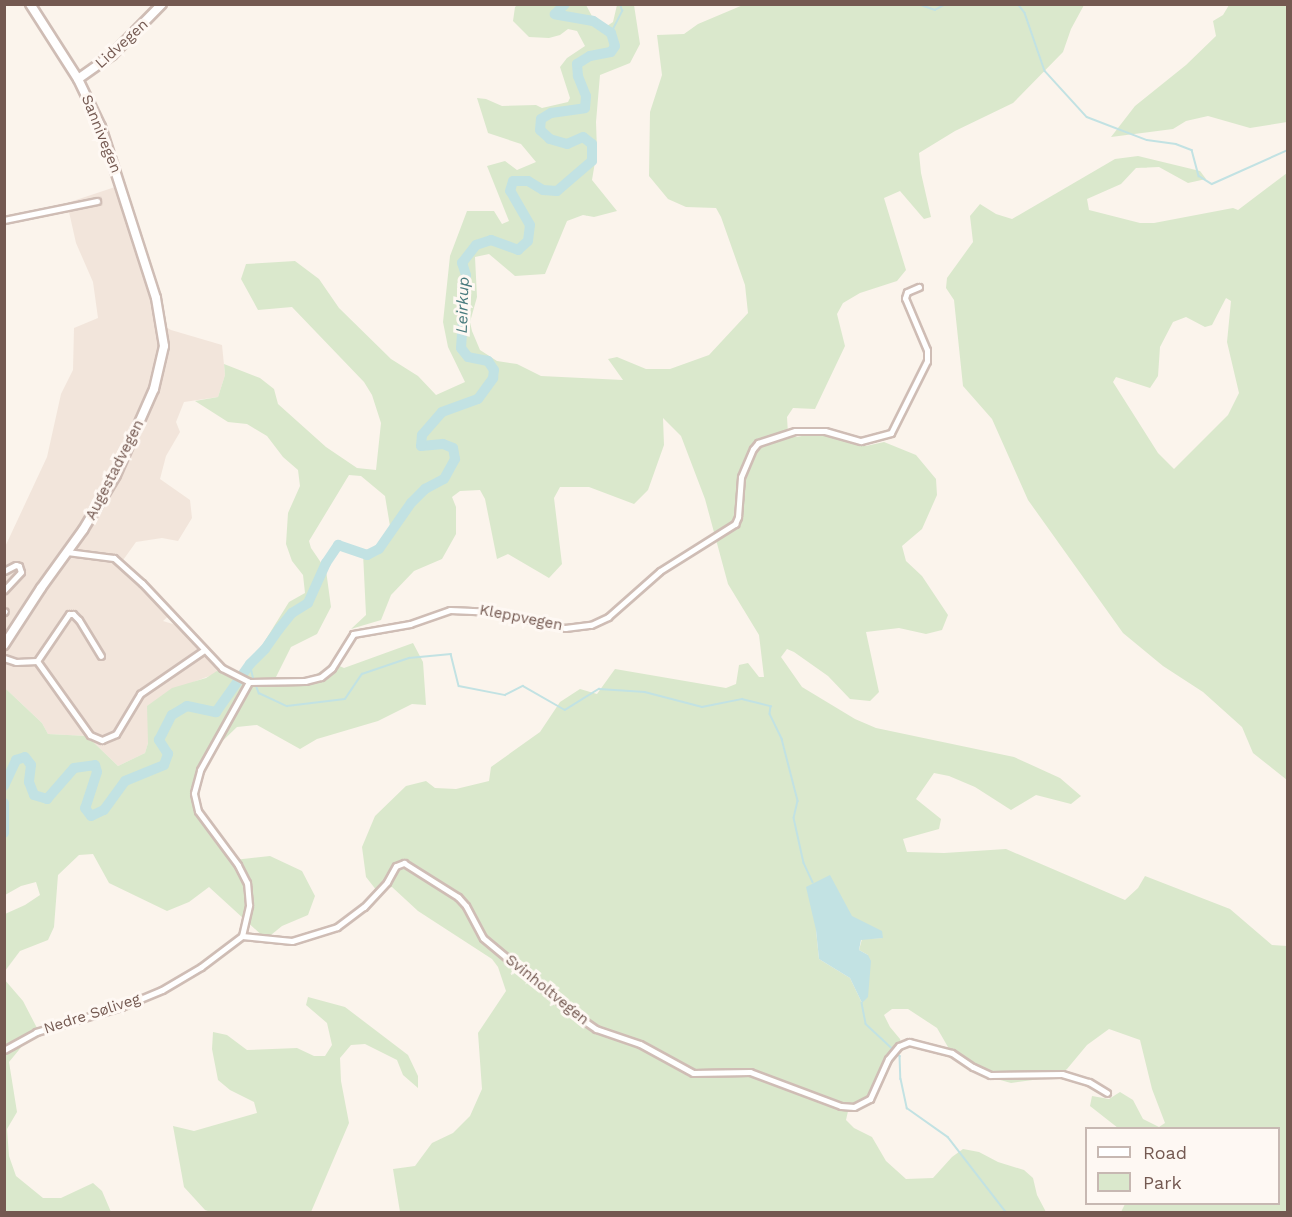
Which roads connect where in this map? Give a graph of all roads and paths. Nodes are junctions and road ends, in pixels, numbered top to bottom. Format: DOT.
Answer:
graph roads {
  1 [pos="30,4"];
  2 [pos="162,4"];
  3 [pos="78,79"];
  4 [pos="97,201"];
  5 [pos="4,220"];
  6 [pos="149,275"];
  7 [pos="919,287"];
  8 [pos="67,552"];
  9 [pos="4,571"];
  10 [pos="4,590"];
  11 [pos="4,645"];
  12 [pos="204,650"];
  13 [pos="101,656"];
  14 [pos="4,658"];
  15 [pos="37,661"];
  16 [pos="249,682"];
  17 [pos="242,936"];
  18 [pos="4,1050"];
  19 [pos="1107,1093"];
  1 -- 3 [label="main road, Sannivegen"];
  2 -- 3 [label="main road, Lidvegen"];
  3 -- 6 [label="main road, Sannivegen"];
  4 -- 5 [label="street"];
  6 -- 8 [label="main road, Augestadvegen"];
  7 -- 16 [label="street, Kleppvegen"];
  8 -- 11 [label="main road, Augestadvegen"];
  8 -- 12 [label="street, Kleppvegen"];
  9 -- 10 [label="street"];
  12 -- 15 [label="street"];
  12 -- 16 [label="street, Kleppvegen"];
  13 -- 15 [label="street"];
  14 -- 15 [label="street"];
  16 -- 17 [label="street"];
  17 -- 18 [label="street, Nedre Søliveg"];
  17 -- 19 [label="street, Svinholtvegen"];
}
